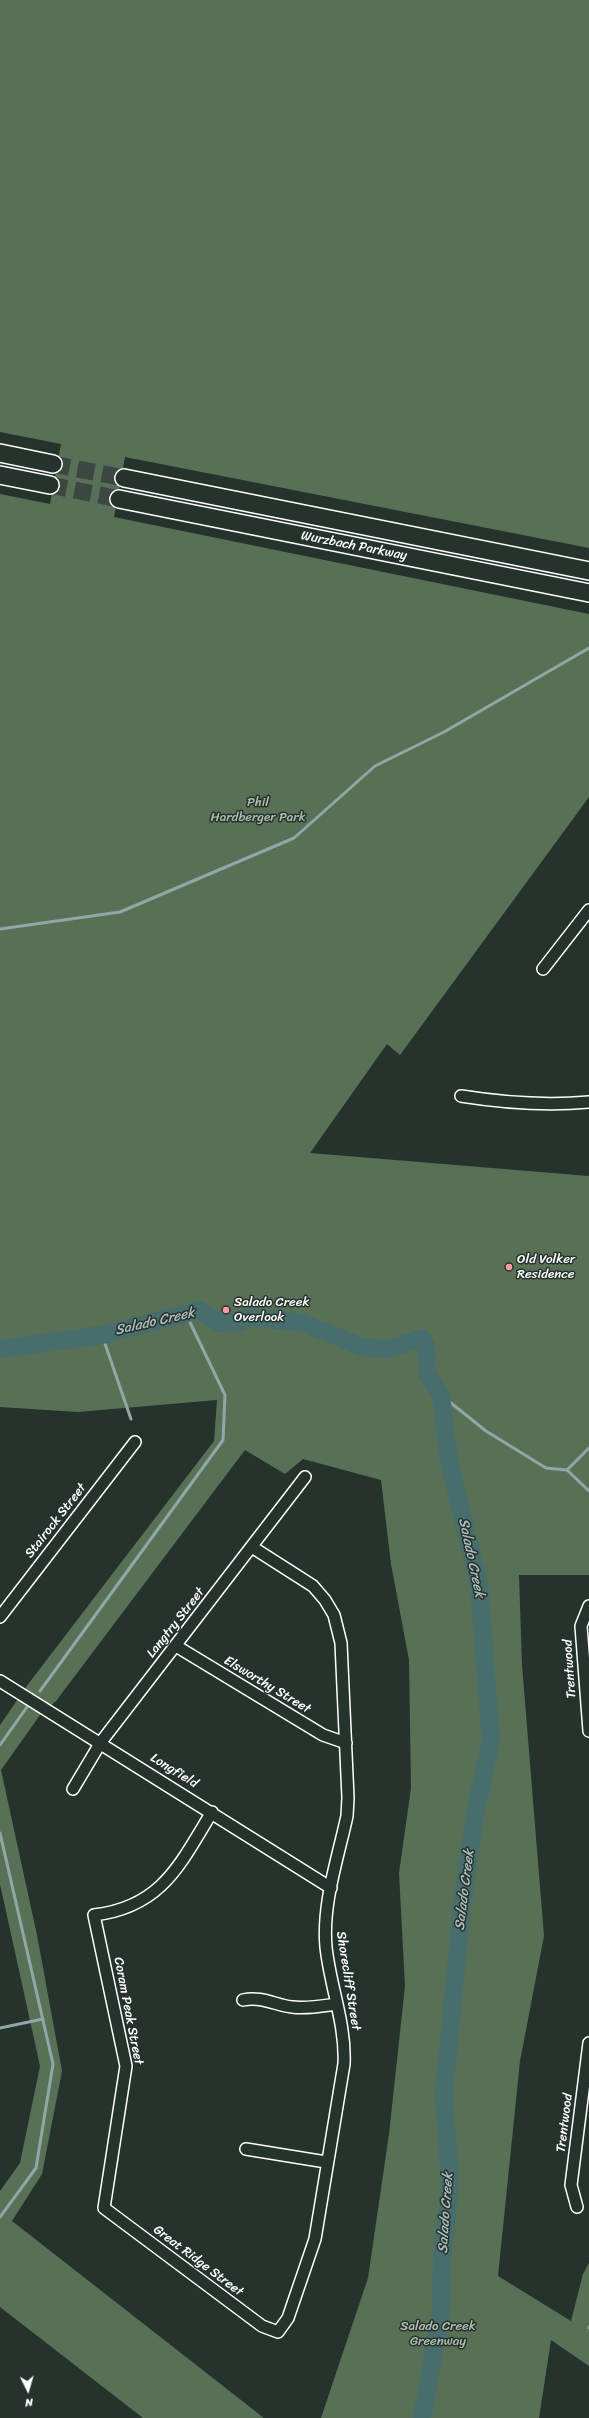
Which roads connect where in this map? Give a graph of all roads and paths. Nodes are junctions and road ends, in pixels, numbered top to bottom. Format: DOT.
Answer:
graph roads {
  1 [pos="0,453"];
  2 [pos="53,464"];
  3 [pos="0,475"];
  4 [pos="124,478"];
  5 [pos="50,485"];
  6 [pos="119,499"];
  7 [pos="589,571"];
  8 [pos="589,593"];
  9 [pos="589,910"];
  10 [pos="585,925"];
  11 [pos="543,969"];
  12 [pos="461,1096"];
  13 [pos="589,1102"];
  14 [pos="135,1442"];
  15 [pos="306,1477"];
  16 [pos="252,1547"];
  17 [pos="589,1606"];
  18 [pos="0,1617"];
  19 [pos="176,1646"];
  20 [pos="0,1681"];
  21 [pos="589,1731"];
  22 [pos="101,1742"];
  23 [pos="346,1743"];
  24 [pos="73,1789"];
  25 [pos="212,1812"];
  26 [pos="331,1888"];
  27 [pos="243,2000"];
  28 [pos="336,2004"];
  29 [pos="589,2043"];
  30 [pos="246,2149"];
  31 [pos="326,2162"];
  32 [pos="577,2207"];
  33 [pos="104,2208"];
  34 [pos="278,2332"];
  1 -- 2 [label="highway"];
  3 -- 5 [label="highway"];
  4 -- 7 [label="highway, Wurzbach Parkway"];
  6 -- 8 [label="highway, Wurzbach Parkway"];
  9 -- 10 [label="street"];
  10 -- 11 [label="street"];
  12 -- 13 [label="street"];
  14 -- 18 [label="street, Stairock Street"];
  15 -- 16 [label="street, Langtry Street"];
  16 -- 19 [label="street, Langtry Street"];
  16 -- 23 [label="street, Shorecliff Street"];
  17 -- 21 [label="street, Trentwood"];
  19 -- 22 [label="street, Langtry Street"];
  19 -- 23 [label="street, Elsworthy Street"];
  20 -- 22 [label="street, Longfield"];
  22 -- 24 [label="street, Langtry Street"];
  22 -- 25 [label="street, Longfield"];
  23 -- 26 [label="street, Shorecliff Street"];
  25 -- 26 [label="street, Longfield"];
  25 -- 33 [label="street, Coram Peak Street"];
  26 -- 28 [label="street, Shorecliff Street"];
  27 -- 28 [label="street"];
  28 -- 31 [label="street, Shorecliff Street"];
  29 -- 32 [label="street, Trentwood"];
  30 -- 31 [label="street"];
  31 -- 34 [label="street, Shorecliff Street"];
  33 -- 34 [label="street, Great Ridge Street"];
}
